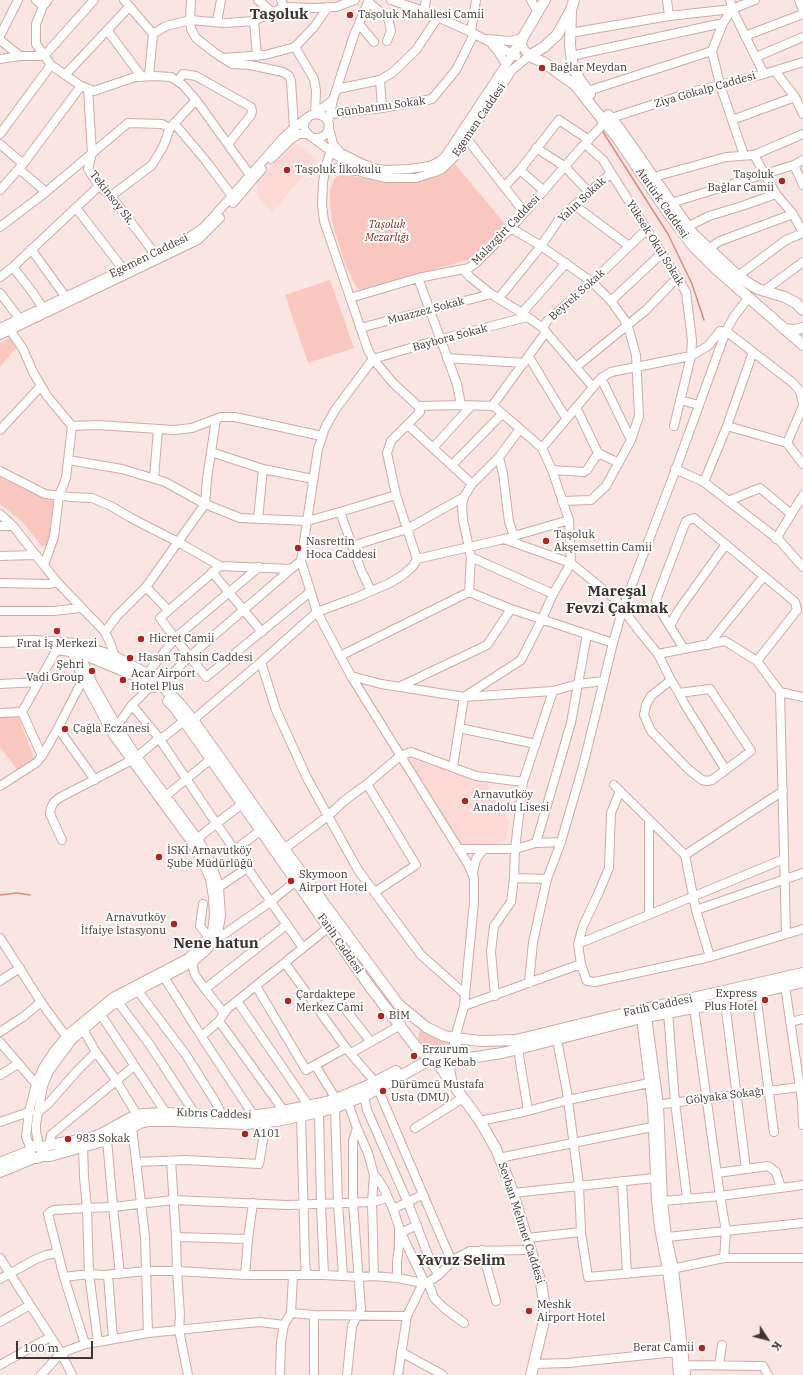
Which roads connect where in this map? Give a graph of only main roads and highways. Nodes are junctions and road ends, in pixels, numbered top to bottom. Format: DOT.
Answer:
graph roads {
  1 [pos="545,0"];
  2 [pos="572,5"];
  3 [pos="513,54"];
  4 [pos="529,56"];
  5 [pos="608,120"];
  6 [pos="776,294"];
  7 [pos="801,306"];
  8 [pos="765,312"];
  9 [pos="803,328"];
  10 [pos="784,329"];
  11 [pos="803,345"];
  12 [pos="0,642"];
  13 [pos="74,647"];
  14 [pos="0,648"];
  15 [pos="156,685"];
  16 [pos="188,720"];
  17 [pos="803,973"];
  18 [pos="803,982"];
  19 [pos="419,1022"];
  20 [pos="455,1038"];
  21 [pos="417,1048"];
  22 [pos="454,1059"];
  23 [pos="435,1060"];
  24 [pos="452,1084"];
  25 [pos="376,1086"];
  26 [pos="336,1104"];
  27 [pos="285,1115"];
  28 [pos="260,1120"];
  29 [pos="38,1151"];
  30 [pos="0,1163"];
  31 [pos="0,1172"];
  32 [pos="531,1375"];
  1 -- 3 [label="main road, Egemen Caddesi"];
  2 -- 4 [label="main road, Egemen Caddesi"];
  2 -- 5 [label="main road, Atatürk Caddesi"];
  4 -- 5 [label="main road, Atatürk Caddesi"];
  5 -- 6 [label="main road, Atatürk Caddesi"];
  5 -- 8 [label="main road, Atatürk Caddesi"];
  6 -- 7 [label="main road, Atatürk Caddesi"];
  6 -- 8 [label="main road"];
  8 -- 10 [label="main road, Atatürk Caddesi"];
  9 -- 10 [label="main road"];
  10 -- 11 [label="main road, Atatürk Caddesi"];
  12 -- 13 [label="main road, Fatih Caddesi"];
  13 -- 14 [label="main road, Fatih Caddesi"];
  13 -- 15 [label="main road, Fatih Caddesi"];
  13 -- 15 [label="main road, Fatih Caddesi"];
  15 -- 16 [label="main road, Fatih Caddesi"];
  16 -- 19 [label="main road, Fatih Caddesi"];
  16 -- 21 [label="main road, Fatih Caddesi"];
  17 -- 20 [label="main road, Fatih Caddesi"];
  18 -- 22 [label="main road, Fatih Caddesi"];
  19 -- 20 [label="main road, Fatih Caddesi"];
  19 -- 21 [label="main road"];
  20 -- 22 [label="main road"];
  21 -- 23 [label="main road, Fatih Caddesi"];
  21 -- 25 [label="main road"];
  22 -- 23 [label="main road, Fatih Caddesi"];
  22 -- 24 [label="main road"];
  23 -- 24 [label="main road, Sevban Mehmet Caddesi"];
  23 -- 25 [label="main road"];
  24 -- 32 [label="main road, Sevban Mehmet Caddesi"];
  25 -- 26 [label="main road"];
  25 -- 26 [label="main road"];
  26 -- 27 [label="main road"];
  26 -- 27 [label="main road"];
  27 -- 28 [label="main road"];
  28 -- 29 [label="main road, Kıbrıs Caddesi"];
  28 -- 29 [label="main road"];
  29 -- 30 [label="main road, Kıbrıs Caddesi"];
  29 -- 31 [label="main road"];
}
